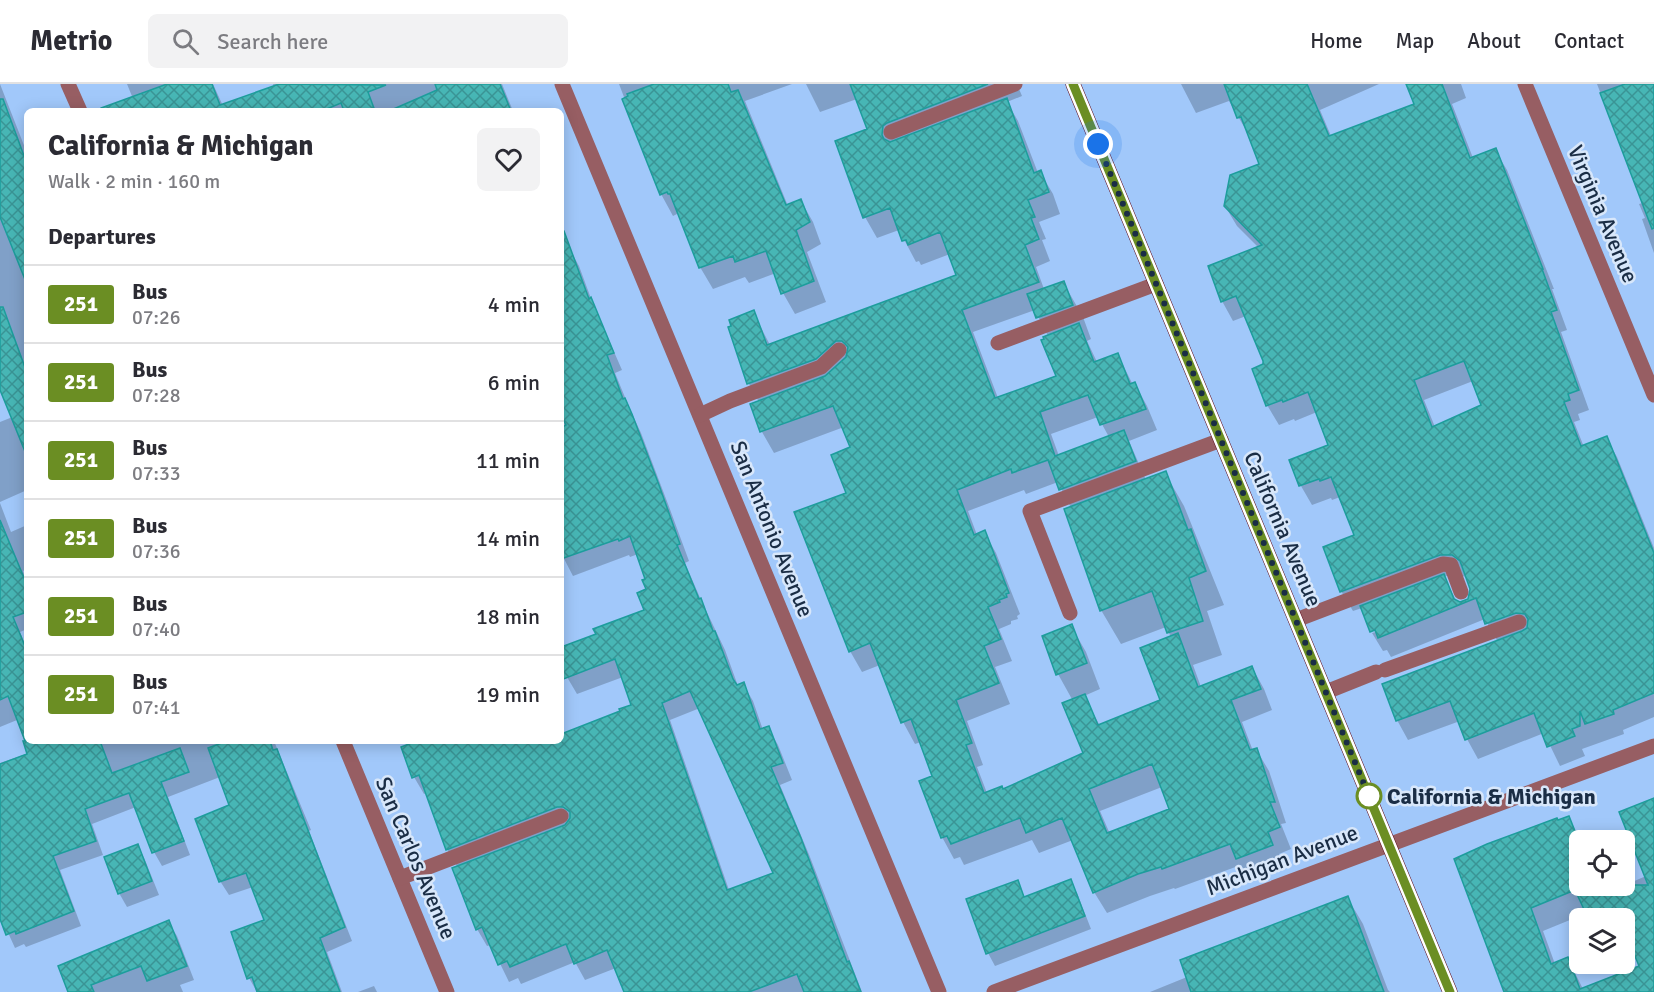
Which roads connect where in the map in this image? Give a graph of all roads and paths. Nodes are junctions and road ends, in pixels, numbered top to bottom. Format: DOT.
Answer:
graph roads {
  1 [pos="68,84"];
  2 [pos="562,84"];
  3 [pos="1015,84"];
  4 [pos="1073,84"];
  5 [pos="1525,84"];
  6 [pos="79,108"];
  7 [pos="891,132"];
  8 [pos="1156,284"];
  9 [pos="998,343"];
  10 [pos="839,350"];
  11 [pos="1654,395"];
  12 [pos="700,415"];
  13 [pos="1221,440"];
  14 [pos="1461,592"];
  15 [pos="1070,613"];
  16 [pos="1296,620"];
  17 [pos="1519,622"];
  18 [pos="1326,692"];
  19 [pos="343,744"];
  20 [pos="1654,746"];
  21 [pos="561,816"];
  22 [pos="1389,844"];
  23 [pos="400,878"];
  24 [pos="447,992"];
  25 [pos="939,992"];
  26 [pos="994,992"];
  27 [pos="1450,992"];
  1 -- 6 [label="street"];
  2 -- 12 [label="street, San Antonio Avenue"];
  3 -- 7 [label="street"];
  4 -- 8 [label="main road, California Avenue"];
  5 -- 11 [label="street, Virginia Avenue"];
  8 -- 9 [label="street"];
  8 -- 13 [label="main road, California Avenue"];
  10 -- 12 [label="street"];
  12 -- 25 [label="street, San Antonio Avenue"];
  13 -- 15 [label="street"];
  13 -- 16 [label="main road, California Avenue"];
  14 -- 16 [label="street"];
  16 -- 18 [label="main road, California Avenue"];
  17 -- 18 [label="street"];
  18 -- 22 [label="main road, California Avenue"];
  19 -- 23 [label="street, San Carlos Avenue"];
  20 -- 22 [label="street, Michigan Avenue"];
  21 -- 23 [label="street"];
  22 -- 26 [label="street, Michigan Avenue"];
  22 -- 27 [label="main road, California Avenue"];
  23 -- 24 [label="street, San Carlos Avenue"];
}
